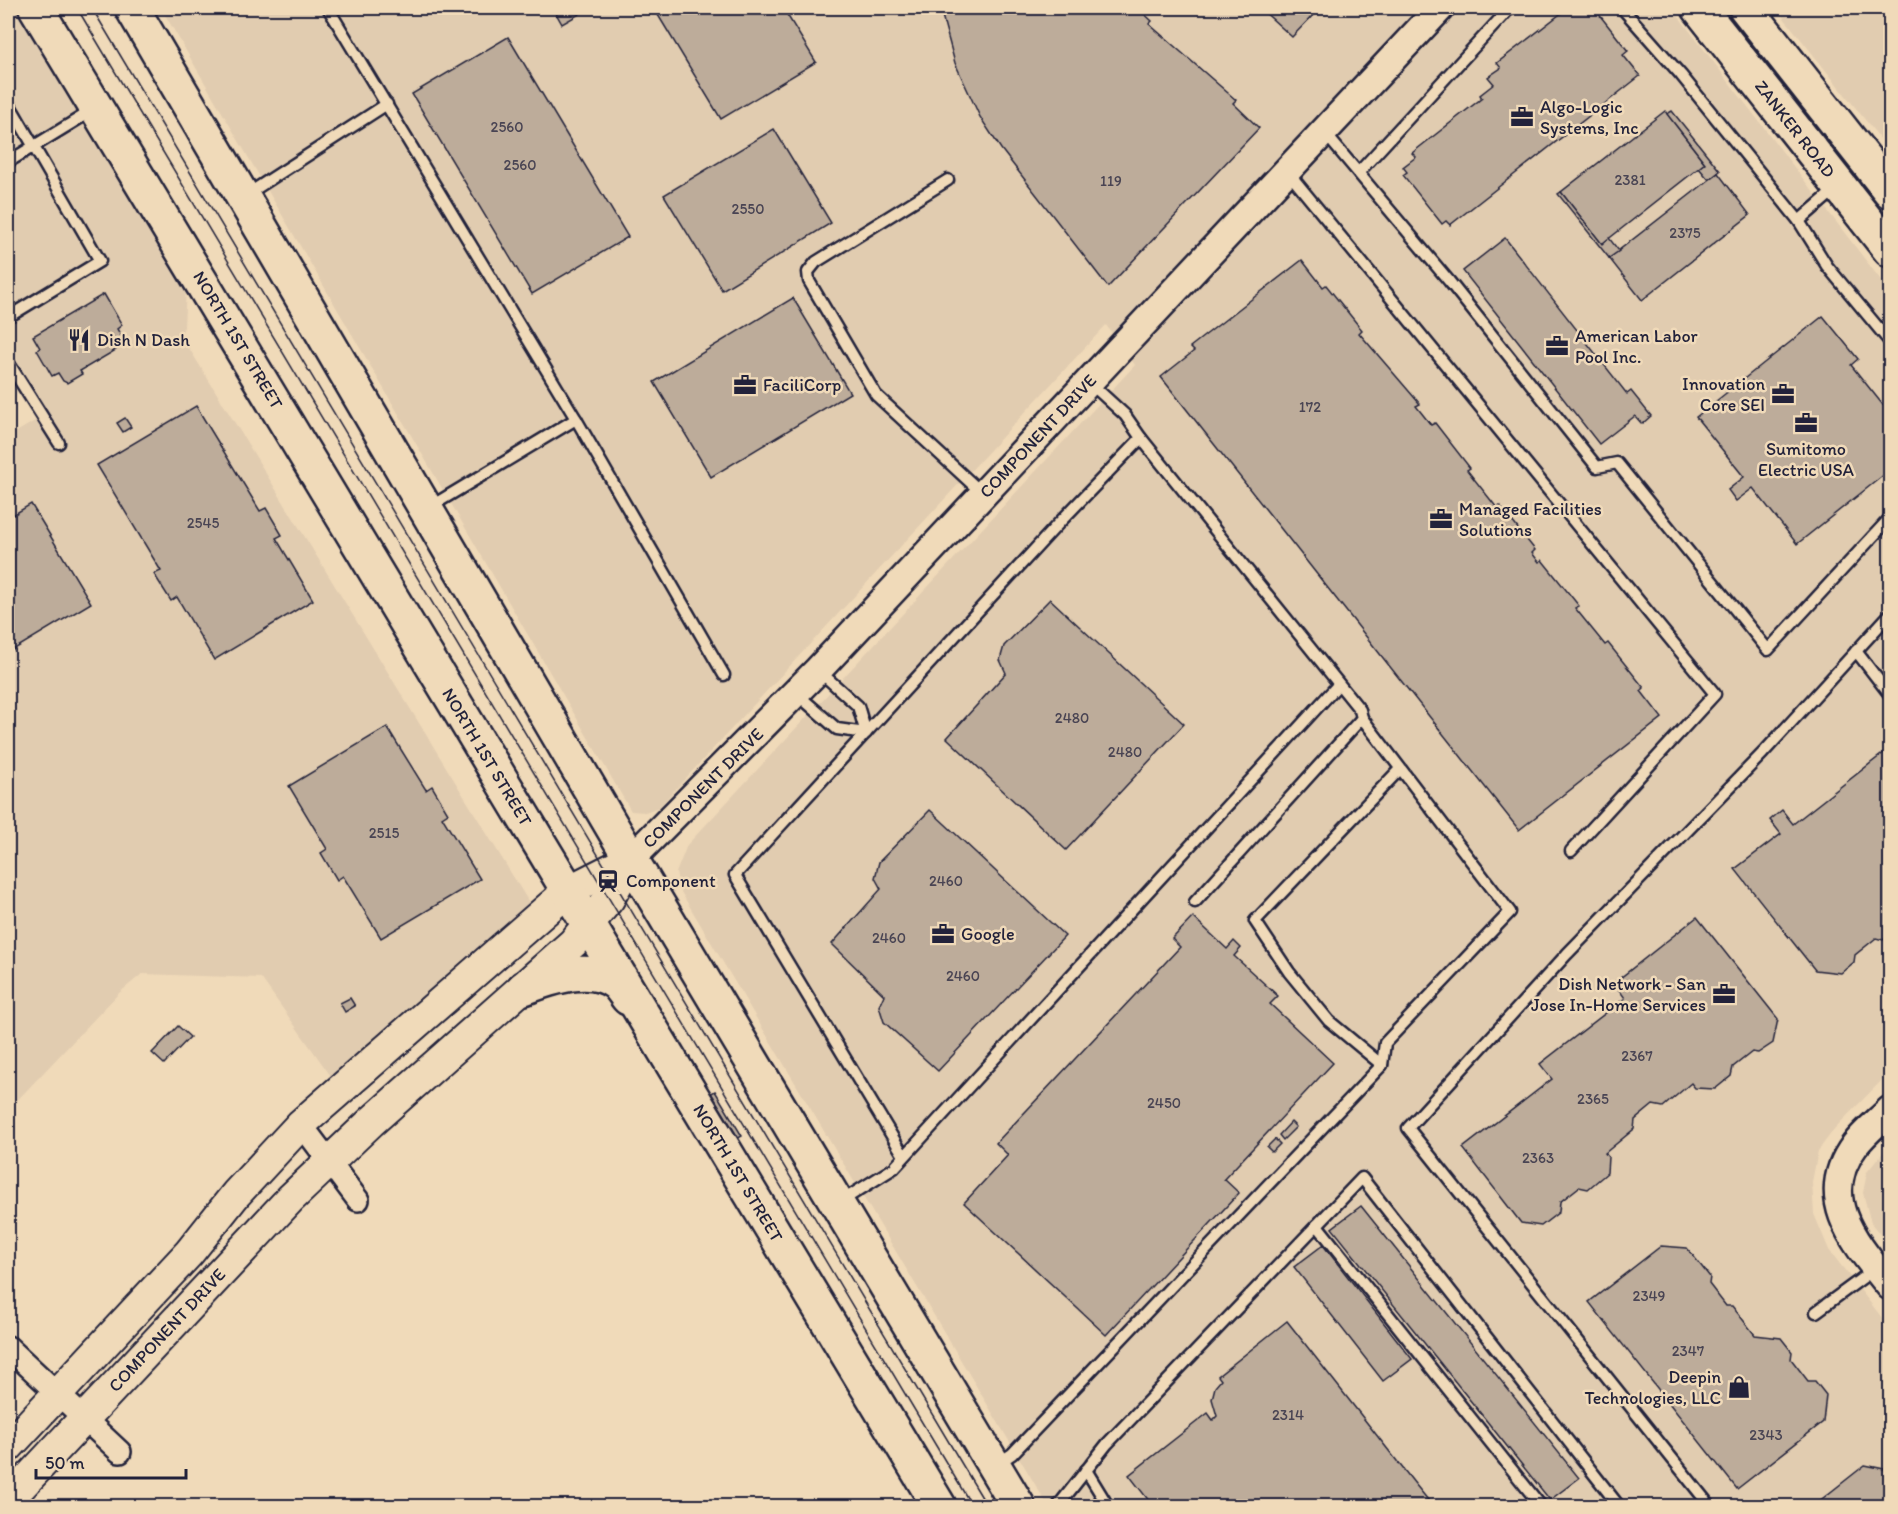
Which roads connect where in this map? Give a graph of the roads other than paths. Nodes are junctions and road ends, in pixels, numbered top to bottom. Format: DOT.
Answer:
graph roads {
  1 [pos="36,8"];
  2 [pos="132,8"];
  3 [pos="328,8"];
  4 [pos="1440,8"];
  5 [pos="1510,8"];
  6 [pos="1622,8"];
  7 [pos="1699,8"];
  8 [pos="1746,8"];
  9 [pos="8,102"];
  10 [pos="387,104"];
  11 [pos="98,106"];
  12 [pos="1324,132"];
  13 [pos="33,147"];
  14 [pos="8,162"];
  15 [pos="1287,171"];
  16 [pos="1359,172"];
  17 [pos="948,180"];
  18 [pos="1840,186"];
  19 [pos="1890,191"];
  20 [pos="243,196"];
  21 [pos="1799,221"];
  22 [pos="1890,250"];
  23 [pos="8,316"];
  24 [pos="1890,342"];
  25 [pos="8,362"];
  26 [pos="1089,382"];
  27 [pos="576,419"];
  28 [pos="1141,438"];
  29 [pos="59,443"];
  30 [pos="983,494"];
  31 [pos="425,510"];
  32 [pos="1890,518"];
  33 [pos="1890,614"];
  34 [pos="1856,651"];
  35 [pos="818,670"];
  36 [pos="724,675"];
  37 [pos="1338,685"];
  38 [pos="796,693"];
  39 [pos="1890,695"];
  40 [pos="1362,718"];
  41 [pos="866,733"];
  42 [pos="1400,769"];
  43 [pos="1571,851"];
  44 [pos="631,859"];
  45 [pos="568,891"];
  46 [pos="1195,902"];
  47 [pos="590,926"];
  48 [pos="524,988"];
  49 [pos="646,1020"];
  50 [pos="1382,1065"];
  51 [pos="1890,1111"];
  52 [pos="301,1124"];
  53 [pos="904,1156"];
  54 [pos="329,1162"];
  55 [pos="358,1200"];
  56 [pos="838,1204"];
  57 [pos="1317,1225"];
  58 [pos="1883,1277"];
  59 [pos="1816,1312"];
  60 [pos="8,1347"];
  61 [pos="57,1393"];
  62 [pos="85,1418"];
  63 [pos="8,1447"];
  64 [pos="120,1452"];
  65 [pos="995,1466"];
  66 [pos="1086,1470"];
  67 [pos="8,1500"];
  68 [pos="935,1505"];
  69 [pos="1018,1506"];
  70 [pos="1058,1506"];
  71 [pos="1108,1506"];
  72 [pos="1540,1506"];
  73 [pos="1619,1506"];
  74 [pos="1710,1506"];
  1 -- 11 [label="main road, NORTH 1ST STREET"];
  2 -- 20 [label="main road"];
  3 -- 10 [label="lane"];
  4 -- 12 [label="street, COMPONENT DRIVE"];
  5 -- 16 [label="lane"];
  6 -- 21 [label="lane"];
  7 -- 18 [label="main road, ZANKER ROAD"];
  8 -- 19 [label="main road, ZANKER ROAD"];
  9 -- 13 [label="lane"];
  10 -- 20 [label="lane"];
  10 -- 27 [label="lane"];
  11 -- 13 [label="lane"];
  11 -- 45 [label="main road, NORTH 1ST STREET"];
  12 -- 15 [label="street, COMPONENT DRIVE"];
  12 -- 16 [label="lane"];
  13 -- 14 [label="lane"];
  13 -- 23 [label="lane"];
  15 -- 26 [label="street, COMPONENT DRIVE"];
  15 -- 43 [label="lane"];
  16 -- 32 [label="lane"];
  17 -- 30 [label="lane"];
  18 -- 21 [label="lane"];
  18 -- 22 [label="main road, ZANKER ROAD"];
  20 -- 31 [label="main road"];
  21 -- 24 [label="lane"];
  25 -- 29 [label="lane"];
  26 -- 28 [label="lane"];
  26 -- 30 [label="street, COMPONENT DRIVE"];
  27 -- 31 [label="lane"];
  27 -- 36 [label="lane"];
  28 -- 37 [label="lane"];
  28 -- 41 [label="lane"];
  30 -- 35 [label="street, COMPONENT DRIVE"];
  31 -- 44 [label="main road"];
  33 -- 34 [label="lane"];
  34 -- 39 [label="lane"];
  34 -- 74 [label="lane"];
  35 -- 38 [label="street, COMPONENT DRIVE"];
  35 -- 41 [label="lane"];
  37 -- 40 [label="lane"];
  37 -- 53 [label="lane"];
  38 -- 41 [label="lane"];
  38 -- 44 [label="street, COMPONENT DRIVE"];
  40 -- 42 [label="lane"];
  40 -- 46 [label="lane"];
  41 -- 53 [label="lane"];
  42 -- 50 [label="lane"];
  42 -- 50 [label="lane"];
  44 -- 45 [label="main road, COMPONENT DRIVE"];
  44 -- 47 [label="main road, COMPONENT DRIVE"];
  44 -- 56 [label="main road"];
  45 -- 47 [label="main road, NORTH 1ST STREET"];
  45 -- 52 [label="main road, COMPONENT DRIVE"];
  47 -- 48 [label="main road, COMPONENT DRIVE"];
  47 -- 49 [label="main road, NORTH 1ST STREET"];
  48 -- 49 [label="main road"];
  48 -- 54 [label="main road, COMPONENT DRIVE"];
  49 -- 68 [label="main road, NORTH 1ST STREET"];
  50 -- 65 [label="lane"];
  51 -- 58 [label="street"];
  52 -- 54 [label="street"];
  52 -- 61 [label="main road, COMPONENT DRIVE"];
  53 -- 56 [label="lane"];
  54 -- 55 [label="street"];
  54 -- 62 [label="main road, COMPONENT DRIVE"];
  56 -- 65 [label="main road"];
  57 -- 66 [label="lane"];
  57 -- 72 [label="lane"];
  57 -- 73 [label="lane"];
  58 -- 59 [label="lane"];
  60 -- 61 [label="street"];
  61 -- 62 [label="street"];
  61 -- 63 [label="main road, COMPONENT DRIVE"];
  62 -- 64 [label="street"];
  62 -- 67 [label="main road, COMPONENT DRIVE"];
  65 -- 69 [label="main road"];
  66 -- 70 [label="lane"];
  66 -- 71 [label="lane"];
}
